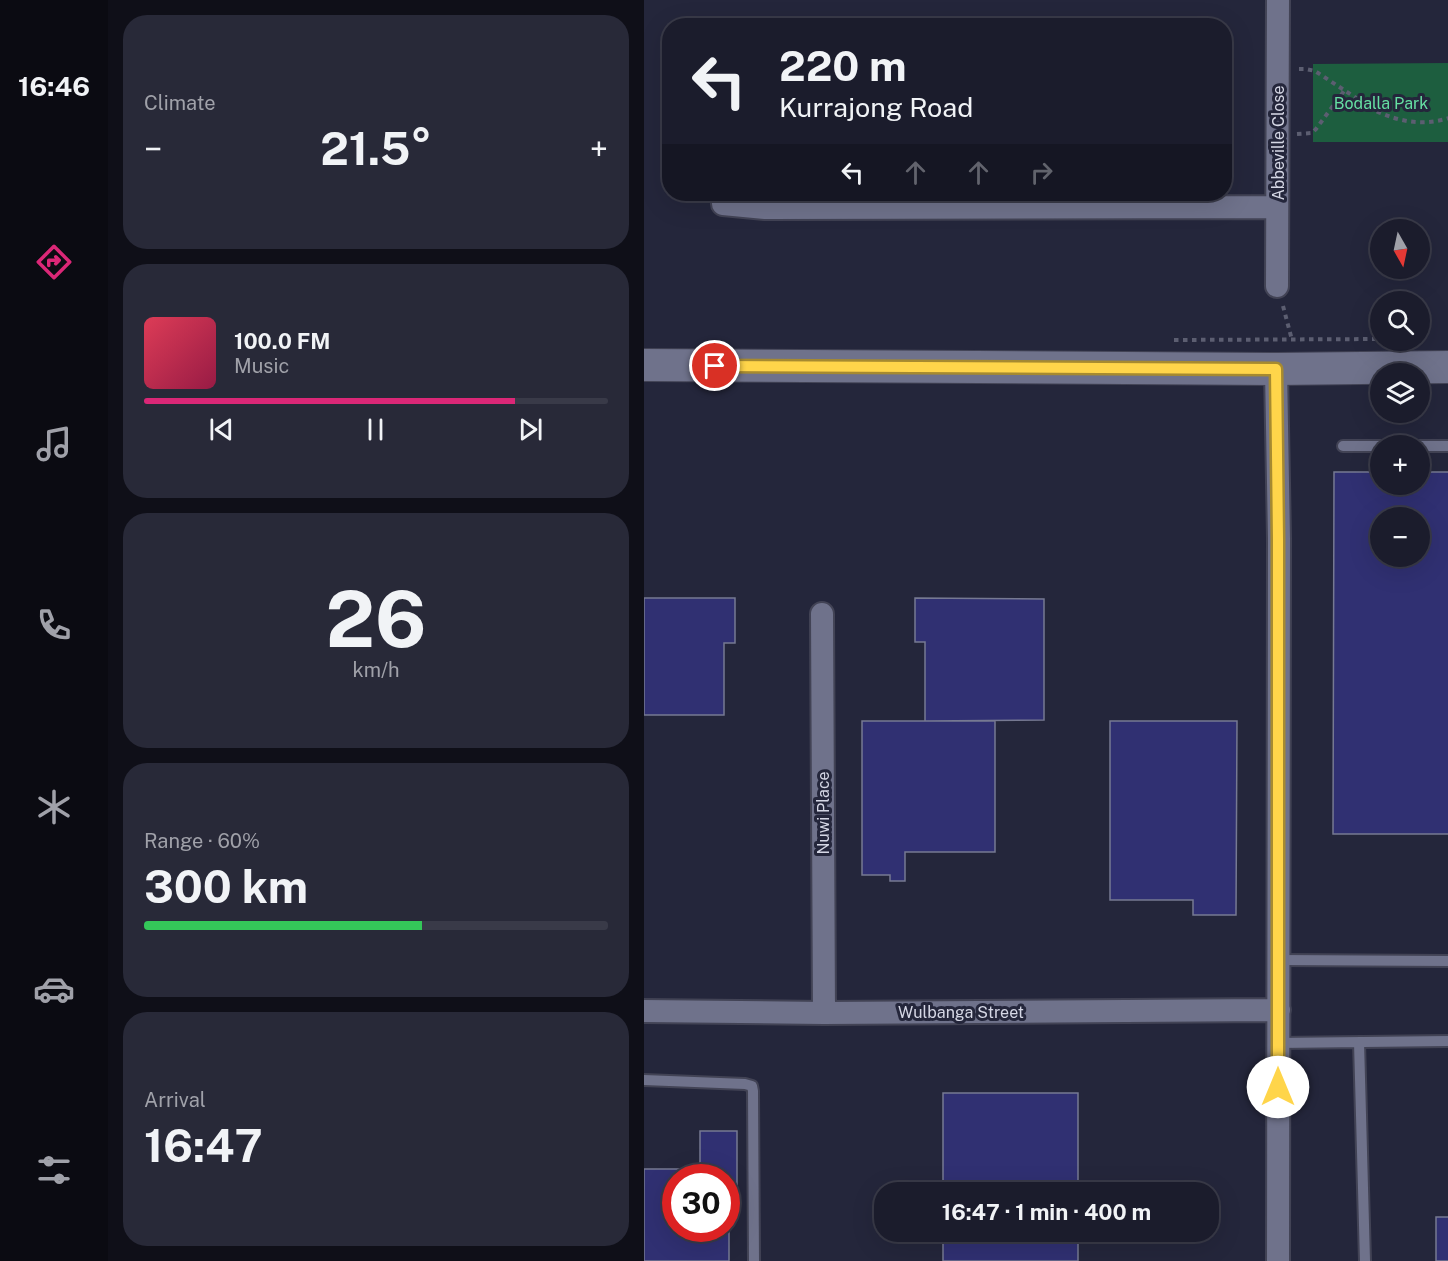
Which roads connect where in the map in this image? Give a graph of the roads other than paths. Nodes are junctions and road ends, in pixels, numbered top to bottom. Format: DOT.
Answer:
graph roads {
  1 [pos="1278,0"];
  2 [pos="723,204"];
  3 [pos="1277,207"];
  4 [pos="1277,286"];
  5 [pos="644,365"];
  6 [pos="1448,368"];
  7 [pos="1276,369"];
  8 [pos="1343,446"];
  9 [pos="1370,446"];
  10 [pos="1430,446"];
  11 [pos="1448,446"];
  12 [pos="822,614"];
  13 [pos="1278,960"];
  14 [pos="1448,961"];
  15 [pos="1279,1010"];
  16 [pos="644,1011"];
  17 [pos="824,1013"];
  18 [pos="1448,1041"];
  19 [pos="1359,1042"];
  20 [pos="1278,1043"];
  21 [pos="644,1080"];
  22 [pos="754,1261"];
  23 [pos="1278,1261"];
  24 [pos="1365,1261"];
  1 -- 3 [label="street, Abbeville Close"];
  2 -- 3 [label="street"];
  3 -- 4 [label="street, Abbeville Close"];
  5 -- 7 [label="main road"];
  6 -- 7 [label="main road"];
  7 -- 13 [label="street"];
  8 -- 9 [label="lane"];
  10 -- 11 [label="lane"];
  12 -- 17 [label="street, Nuwi Place"];
  13 -- 14 [label="lane"];
  13 -- 15 [label="street"];
  15 -- 17 [label="street, Wulbanga Street"];
  15 -- 20 [label="street"];
  16 -- 17 [label="street, Wulbanga Street"];
  18 -- 19 [label="lane"];
  19 -- 20 [label="lane"];
  19 -- 24 [label="lane"];
  20 -- 23 [label="street"];
  21 -- 22 [label="lane"];
}
